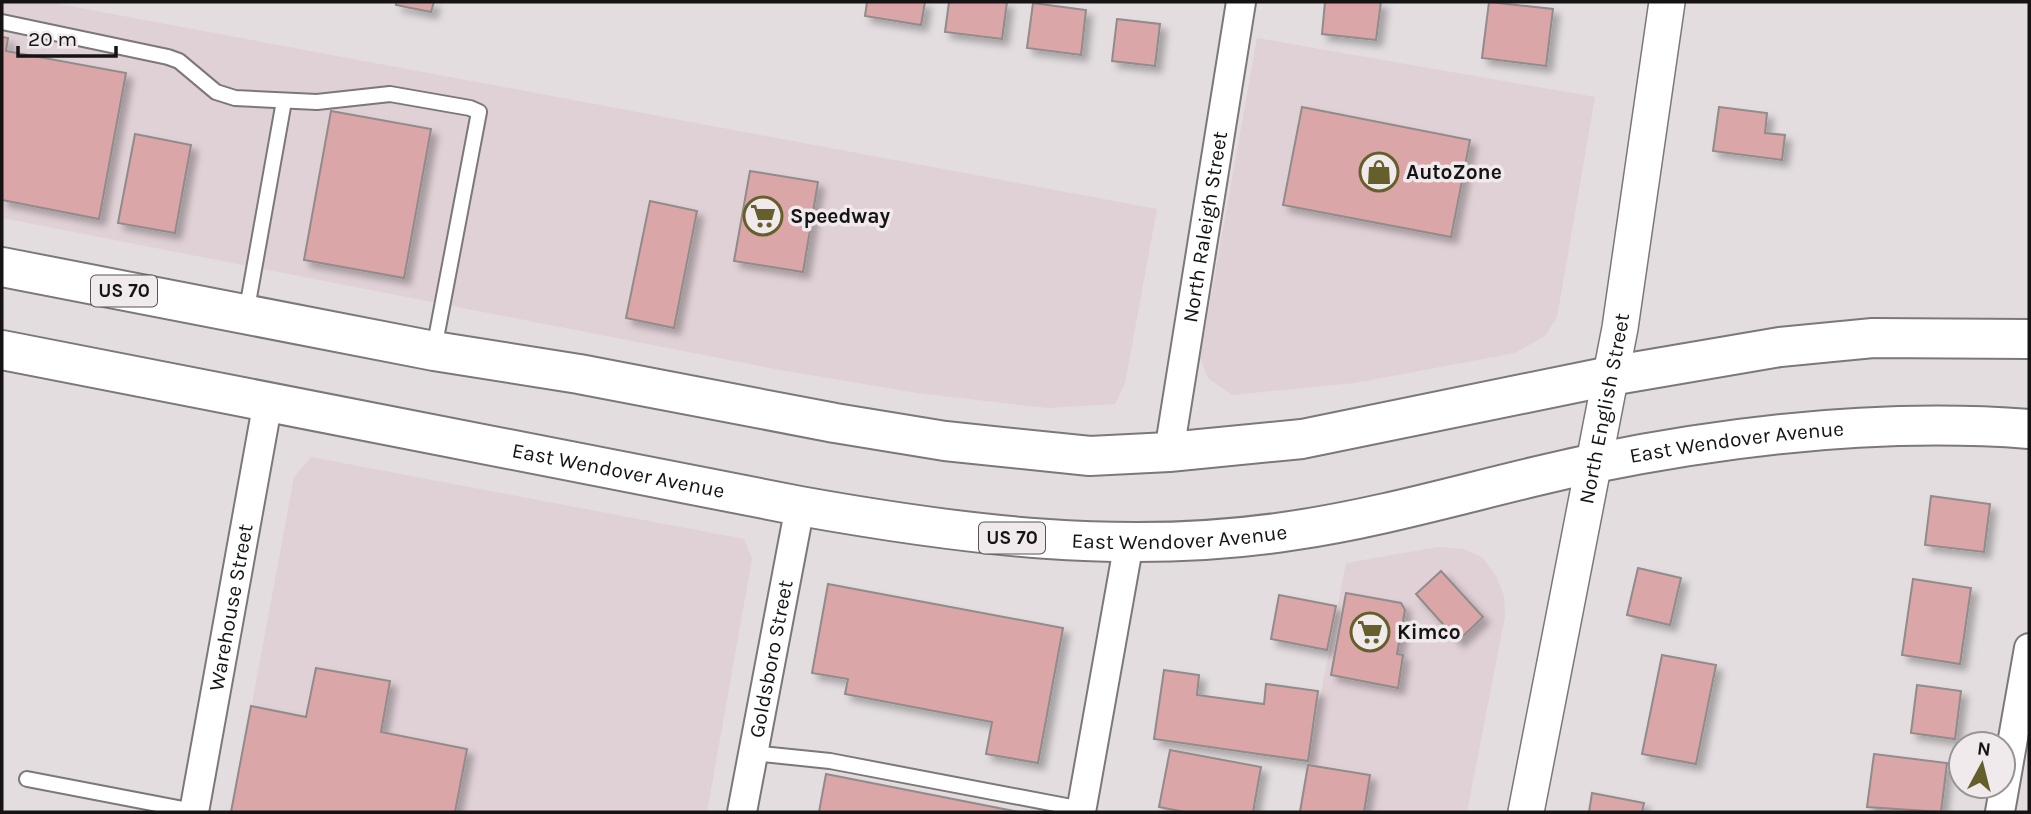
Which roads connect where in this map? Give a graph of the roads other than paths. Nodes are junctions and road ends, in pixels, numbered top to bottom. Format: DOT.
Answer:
graph roads {
  1 [pos="1241,2"];
  2 [pos="1667,2"];
  3 [pos="2,22"];
  4 [pos="284,101"];
  5 [pos="2,267"];
  6 [pos="245,315"];
  7 [pos="2029,339"];
  8 [pos="2,350"];
  9 [pos="434,351"];
  10 [pos="1610,376"];
  11 [pos="268,401"];
  12 [pos="2029,429"];
  13 [pos="1169,452"];
  14 [pos="1593,464"];
  15 [pos="800,506"];
  16 [pos="1129,542"];
  17 [pos="2029,648"];
  18 [pos="753,753"];
  19 [pos="27,779"];
  20 [pos="194,811"];
  21 [pos="1082,811"];
  22 [pos="742,812"];
  23 [pos="1526,812"];
  24 [pos="2000,812"];
  1 -- 13 [label="street, North Raleigh Street"];
  2 -- 10 [label="street, North English Street"];
  3 -- 4 [label="lane"];
  4 -- 6 [label="lane"];
  4 -- 9 [label="lane"];
  5 -- 6 [label="highway, US 70"];
  6 -- 9 [label="highway, US 70"];
  7 -- 10 [label="highway, US 70"];
  8 -- 11 [label="highway, East Wendover Avenue / US 70"];
  9 -- 13 [label="highway, US 70"];
  10 -- 13 [label="highway, US 70"];
  10 -- 14 [label="street, North English Street"];
  11 -- 15 [label="highway, East Wendover Avenue / US 70"];
  11 -- 20 [label="street, Warehouse Street"];
  12 -- 14 [label="highway, East Wendover Avenue / US 70"];
  14 -- 16 [label="highway, East Wendover Avenue / US 70"];
  14 -- 23 [label="street, North English Street"];
  15 -- 16 [label="highway, East Wendover Avenue / US 70"];
  15 -- 18 [label="street, Goldsboro Street"];
  16 -- 21 [label="street"];
  17 -- 24 [label="street"];
  18 -- 21 [label="lane"];
  18 -- 22 [label="street, Goldsboro Street"];
  19 -- 20 [label="lane"];
}
